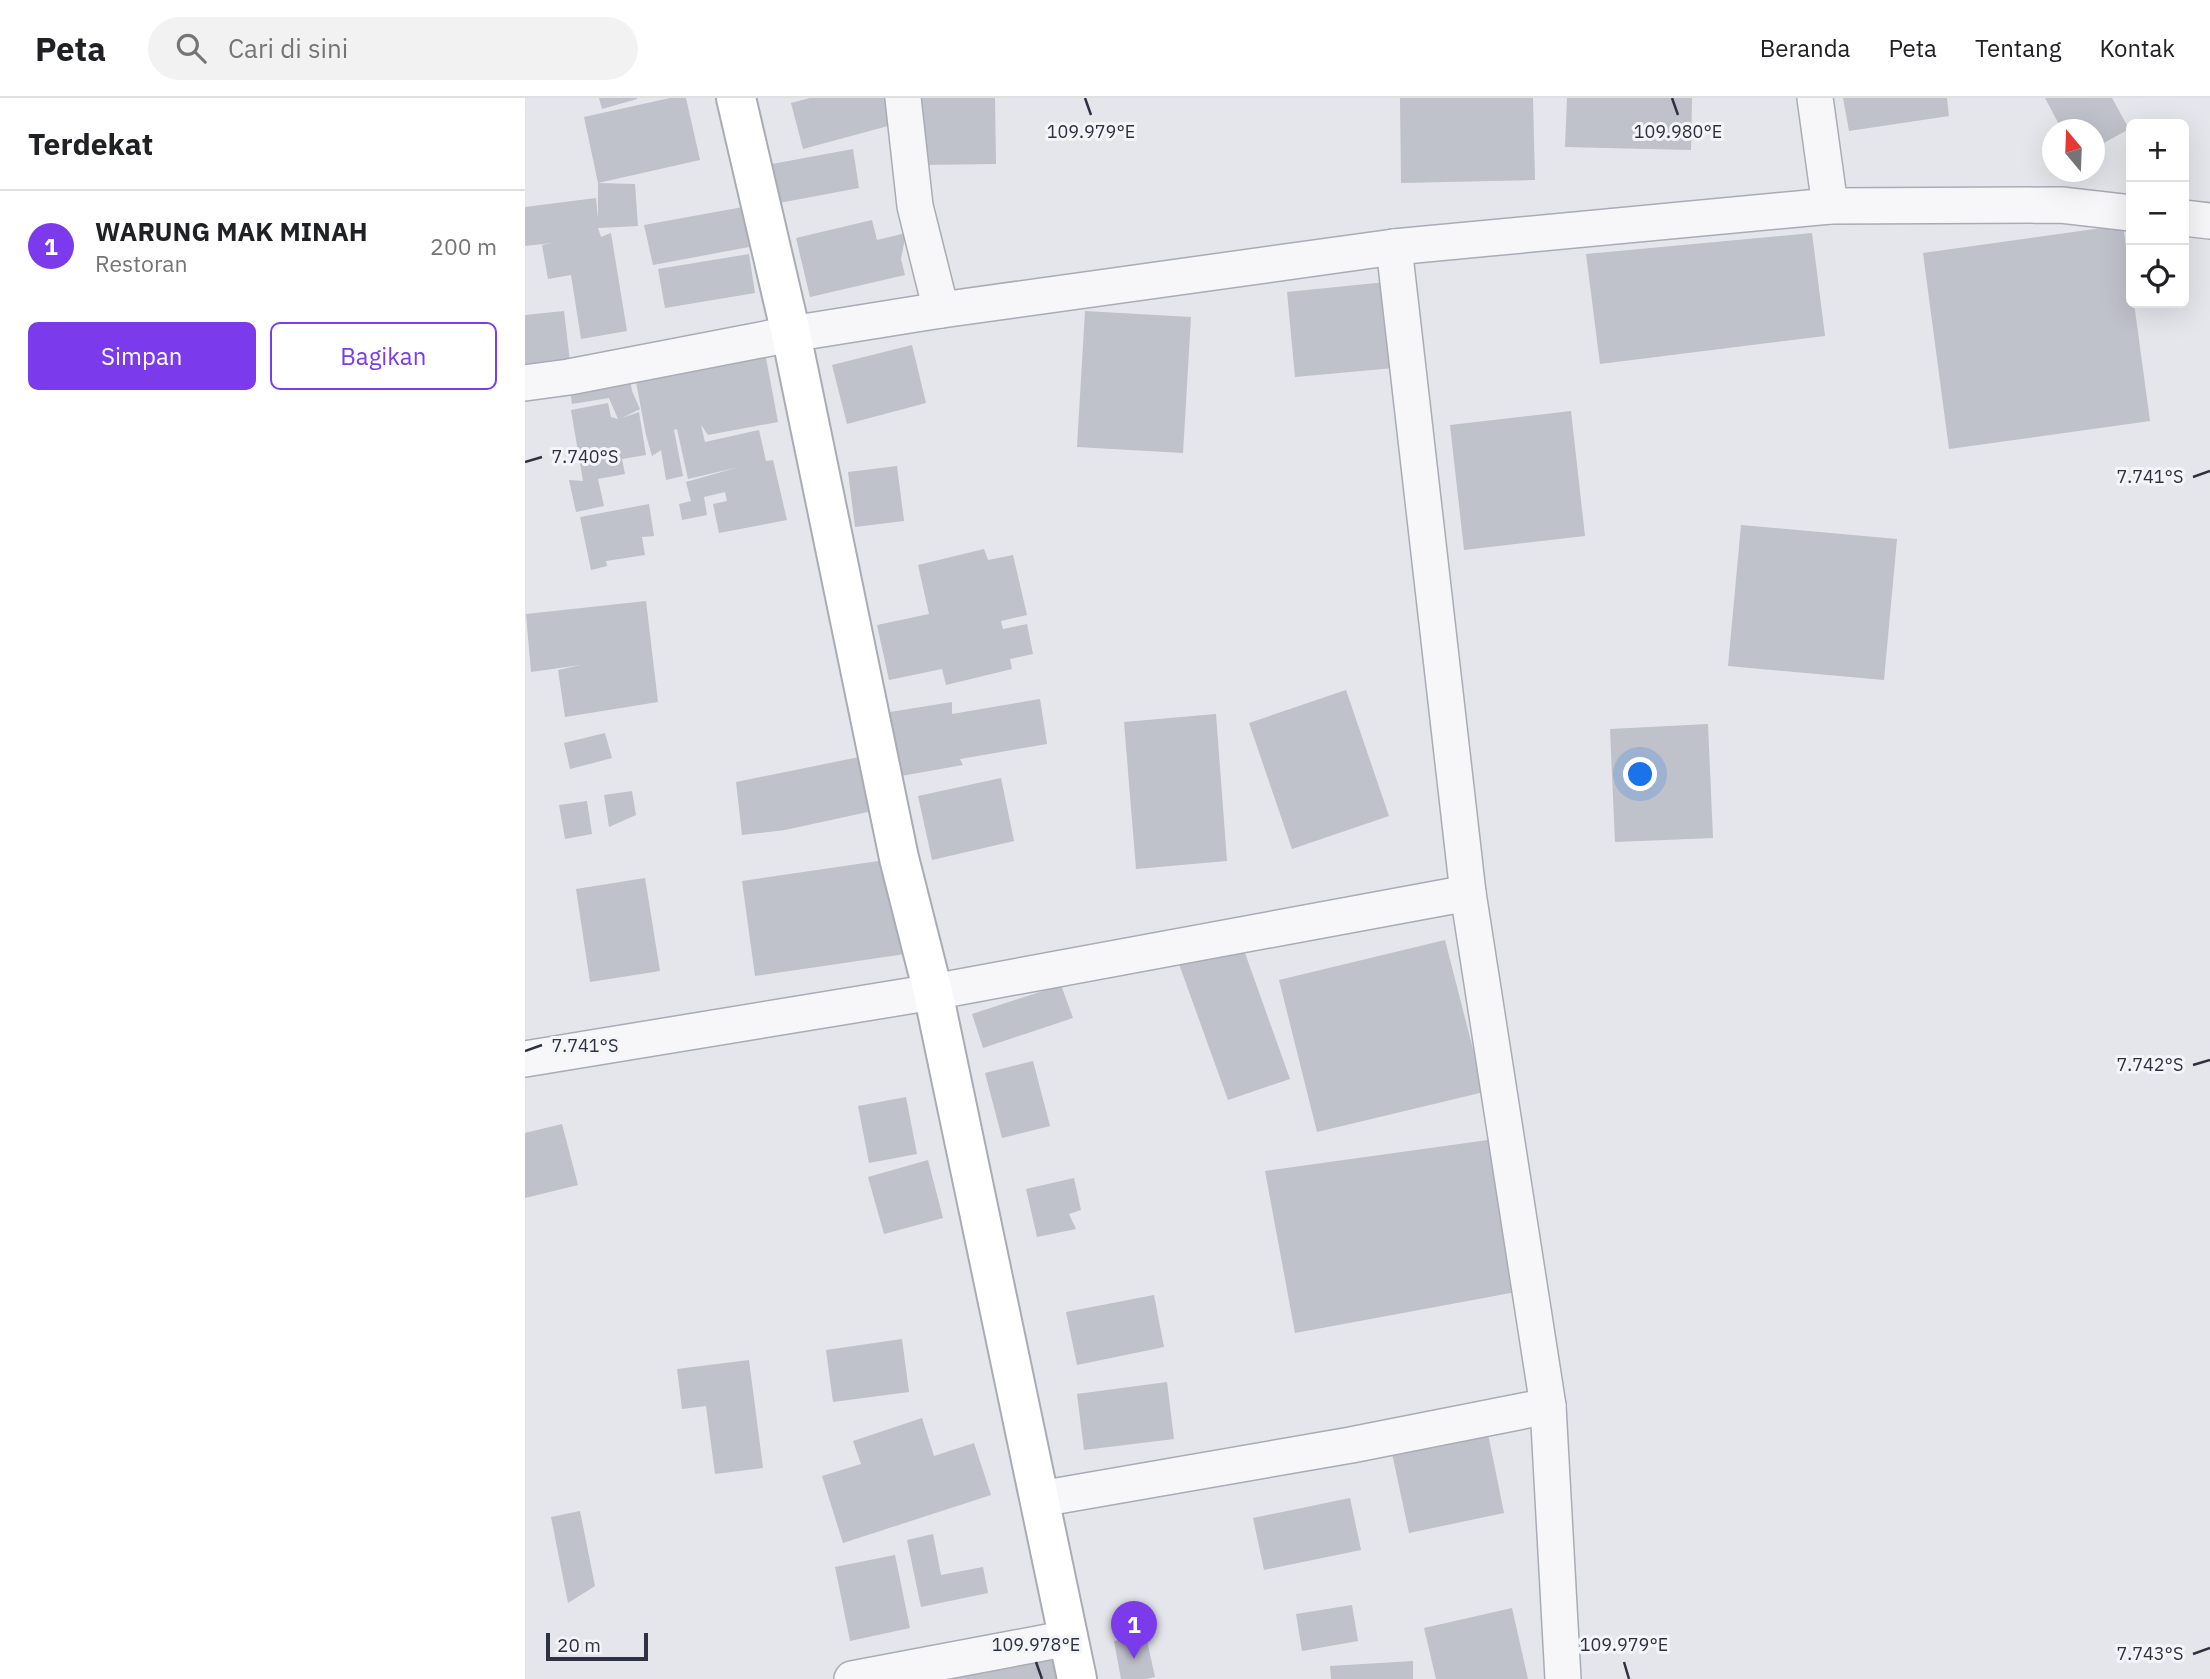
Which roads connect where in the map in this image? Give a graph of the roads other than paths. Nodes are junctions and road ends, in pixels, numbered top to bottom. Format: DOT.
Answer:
graph roads {
  1 [pos="736,98"];
  2 [pos="903,98"];
  3 [pos="1815,98"];
  4 [pos="1830,205"];
  5 [pos="2126,212"];
  6 [pos="2189,219"];
  7 [pos="2210,221"];
  8 [pos="1394,247"];
  9 [pos="941,310"];
  10 [pos="791,334"];
  11 [pos="525,383"];
  12 [pos="1468,893"];
  13 [pos="933,992"];
  14 [pos="525,1059"];
  15 [pos="1548,1406"];
  16 [pos="1040,1499"];
  17 [pos="1069,1638"];
  18 [pos="852,1679"];
  19 [pos="1077,1679"];
  20 [pos="1563,1679"];
  1 -- 10 [label="main road"];
  2 -- 9 [label="street"];
  3 -- 4 [label="street"];
  4 -- 5 [label="street"];
  4 -- 8 [label="street"];
  6 -- 7 [label="street"];
  8 -- 9 [label="street"];
  8 -- 12 [label="street"];
  9 -- 10 [label="street"];
  10 -- 11 [label="street"];
  10 -- 13 [label="main road"];
  12 -- 13 [label="street"];
  12 -- 15 [label="street"];
  13 -- 14 [label="street"];
  13 -- 16 [label="main road"];
  15 -- 16 [label="street"];
  15 -- 20 [label="street"];
  16 -- 17 [label="main road"];
  17 -- 18 [label="street"];
  17 -- 19 [label="main road"];
}
